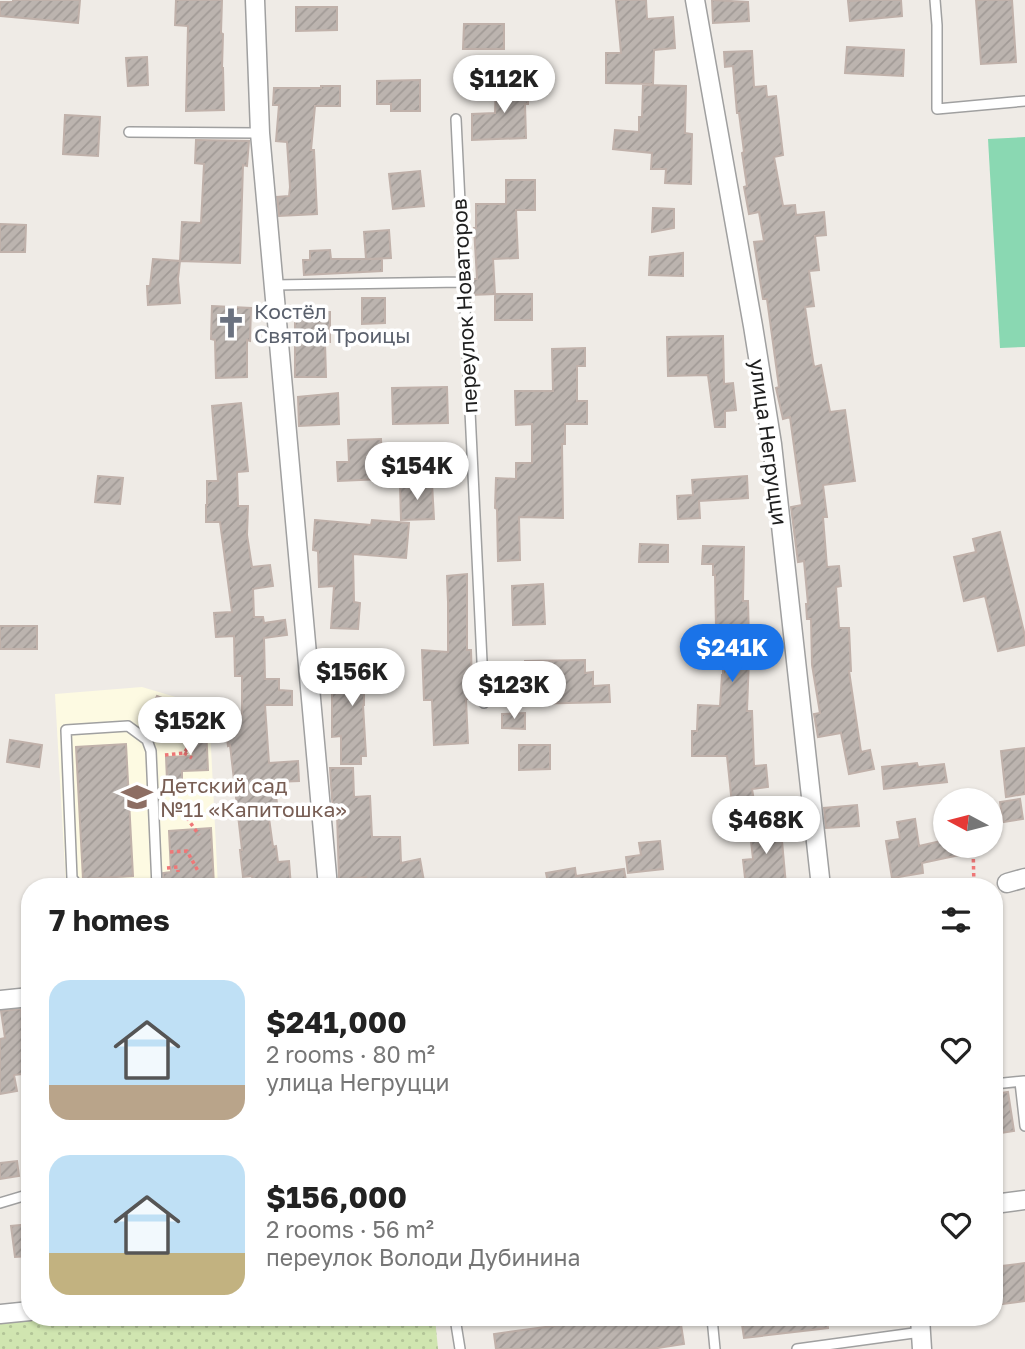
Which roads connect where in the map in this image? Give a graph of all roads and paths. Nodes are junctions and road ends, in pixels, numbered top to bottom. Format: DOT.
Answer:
graph roads {
  1 [pos="255,0"];
  2 [pos="695,0"];
  3 [pos="935,0"];
  4 [pos="1025,101"];
  5 [pos="456,119"];
  6 [pos="129,132"];
  7 [pos="260,133"];
  8 [pos="462,282"];
  9 [pos="274,285"];
  10 [pos="484,704"];
  11 [pos="192,742"];
  12 [pos="184,753"];
  13 [pos="162,755"];
  14 [pos="192,758"];
  15 [pos="153,813"];
  16 [pos="199,835"];
  17 [pos="155,853"];
  18 [pos="973,858"];
  19 [pos="198,871"];
  20 [pos="72,878"];
  21 [pos="157,878"];
  22 [pos="327,878"];
  23 [pos="820,878"];
  24 [pos="974,878"];
  25 [pos="1025,878"];
  26 [pos="1007,883"];
  27 [pos="21,998"];
  28 [pos="0,1000"];
  29 [pos="1022,1081"];
  30 [pos="1003,1083"];
  31 [pos="1025,1126"];
  32 [pos="21,1197"];
  33 [pos="1025,1200"];
  34 [pos="0,1203"];
  35 [pos="1003,1203"];
  36 [pos="21,1312"];
  37 [pos="0,1314"];
  38 [pos="457,1326"];
  39 [pos="713,1326"];
  40 [pos="921,1333"];
  41 [pos="460,1349"];
  42 [pos="715,1349"];
  43 [pos="797,1349"];
  1 -- 7 [label="street"];
  2 -- 23 [label="street, улица Негруцци"];
  3 -- 4 [label="lane"];
  5 -- 8 [label="lane, переулок Новаторов"];
  6 -- 7 [label="lane"];
  7 -- 9 [label="street"];
  8 -- 9 [label="lane"];
  8 -- 10 [label="lane, переулок Новаторов"];
  9 -- 22 [label="street"];
  11 -- 12 [label="path"];
  12 -- 13 [label="path"];
  12 -- 14 [label="path"];
  15 -- 16 [label="path"];
  15 -- 17 [label="lane"];
  15 -- 20 [label="lane"];
  17 -- 19 [label="path"];
  17 -- 21 [label="lane"];
  18 -- 24 [label="path"];
  25 -- 26 [label="street"];
  27 -- 28 [label="street"];
  29 -- 30 [label="lane"];
  29 -- 31 [label="lane"];
  32 -- 34 [label="lane"];
  33 -- 35 [label="street"];
  36 -- 37 [label="street"];
  38 -- 41 [label="lane"];
  39 -- 42 [label="lane"];
  40 -- 43 [label="lane"];
}
